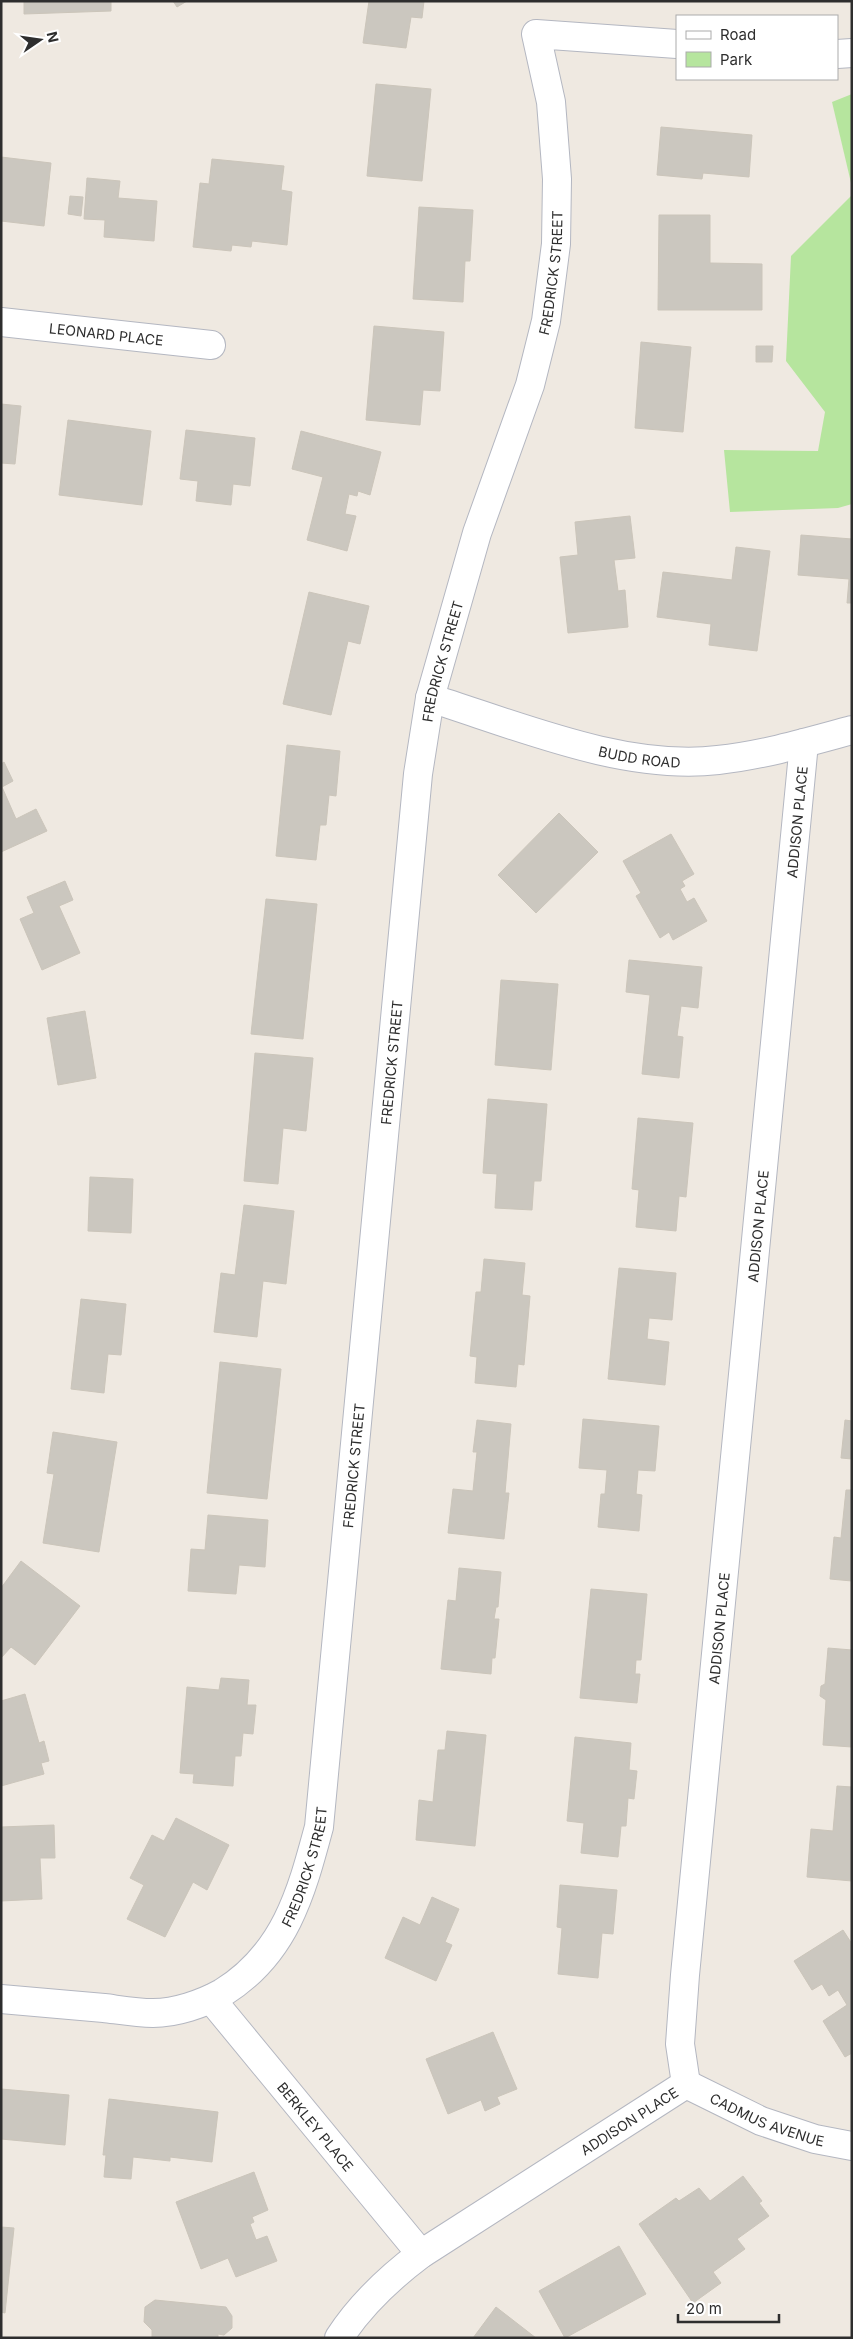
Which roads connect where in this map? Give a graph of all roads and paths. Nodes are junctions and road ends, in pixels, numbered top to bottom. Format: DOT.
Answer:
graph roads {
  1 [pos="676,44"];
  2 [pos="852,52"];
  3 [pos="838,54"];
  4 [pos="1,322"];
  5 [pos="211,345"];
  6 [pos="430,698"];
  7 [pos="852,730"];
  8 [pos="804,743"];
  9 [pos="1,1999"];
  10 [pos="211,1999"];
  11 [pos="686,2084"];
  12 [pos="852,2146"];
  13 [pos="421,2254"];
  14 [pos="339,2338"];
  1 -- 6 [label="street, FREDRICK STREET"];
  2 -- 3 [label="street"];
  4 -- 5 [label="street, LEONARD PLACE"];
  6 -- 8 [label="street, BUDD ROAD"];
  6 -- 10 [label="street, FREDRICK STREET"];
  7 -- 8 [label="street, BUDD ROAD"];
  8 -- 11 [label="street, ADDISON PLACE"];
  9 -- 10 [label="street, FREDRICK STREET"];
  10 -- 13 [label="street, BERKLEY PLACE"];
  11 -- 12 [label="street, CADMUS AVENUE"];
  11 -- 13 [label="street, ADDISON PLACE"];
  13 -- 14 [label="street, ADDISON PLACE"];
}
